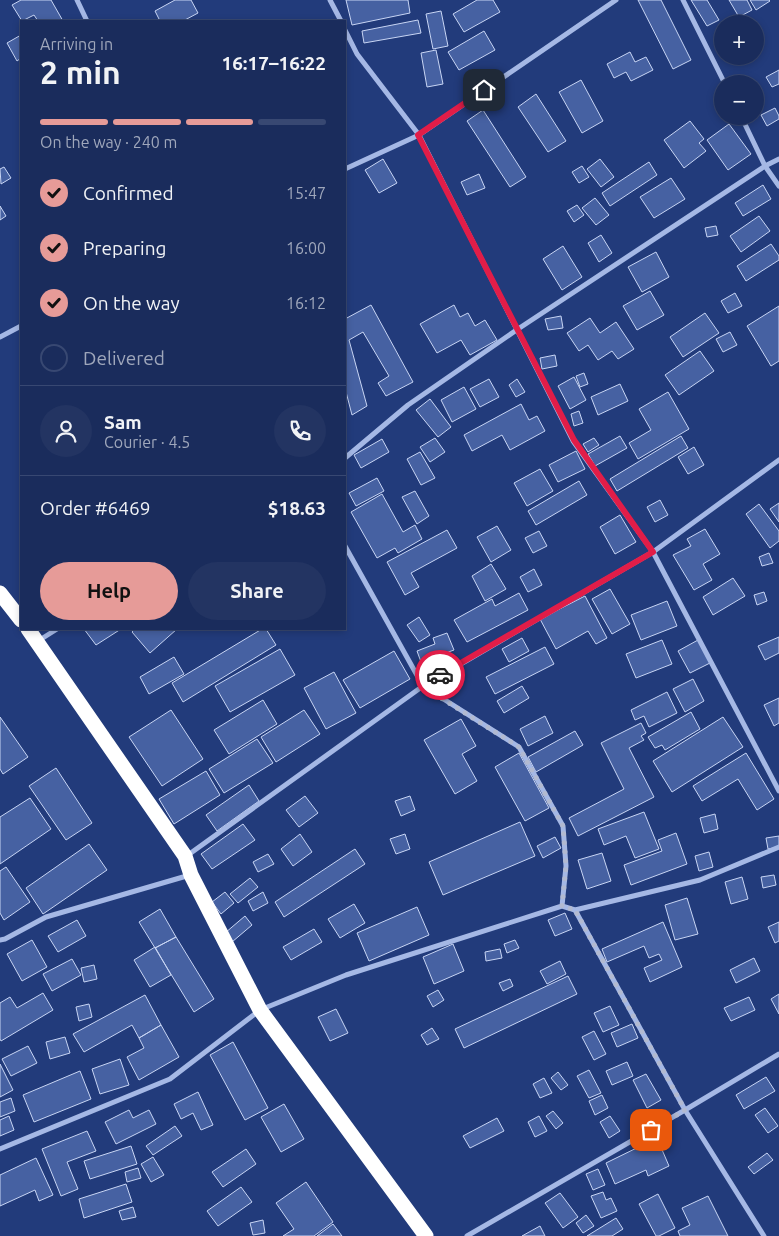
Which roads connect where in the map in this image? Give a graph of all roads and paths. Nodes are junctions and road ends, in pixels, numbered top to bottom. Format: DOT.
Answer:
graph roads {
  1 [pos="77,0"];
  2 [pos="330,0"];
  3 [pos="616,0"];
  4 [pos="683,0"];
  5 [pos="87,20"];
  6 [pos="340,20"];
  7 [pos="346,32"];
  8 [pos="720,75"];
  9 [pos="745,125"];
  10 [pos="418,135"];
  11 [pos="779,160"];
  12 [pos="765,166"];
  13 [pos="346,169"];
  14 [pos="779,186"];
  15 [pos="20,327"];
  16 [pos="518,329"];
  17 [pos="0,337"];
  18 [pos="346,457"];
  19 [pos="779,460"];
  20 [pos="346,548"];
  21 [pos="653,552"];
  22 [pos="0,593"];
  23 [pos="20,619"];
  24 [pos="29,630"];
  25 [pos="55,630"];
  26 [pos="37,641"];
  27 [pos="422,686"];
  28 [pos="779,791"];
  29 [pos="779,848"];
  30 [pos="185,856"];
  31 [pos="191,875"];
  32 [pos="562,906"];
  33 [pos="575,910"];
  34 [pos="0,940"];
  35 [pos="260,1010"];
  36 [pos="779,1054"];
  37 [pos="685,1110"];
  38 [pos="0,1148"];
  39 [pos="426,1236"];
  40 [pos="467,1236"];
  41 [pos="764,1236"];
  1 -- 5 [label="street"];
  2 -- 6 [label="street"];
  3 -- 10 [label="street"];
  4 -- 8 [label="street"];
  7 -- 10 [label="street"];
  9 -- 12 [label="street"];
  10 -- 13 [label="street"];
  10 -- 16 [label="street"];
  11 -- 12 [label="street"];
  12 -- 14 [label="street"];
  12 -- 16 [label="street"];
  15 -- 17 [label="street"];
  16 -- 18 [label="street"];
  16 -- 21 [label="street"];
  19 -- 21 [label="street"];
  20 -- 27 [label="street"];
  21 -- 27 [label="street"];
  21 -- 28 [label="street"];
  22 -- 23 [label="highway"];
  24 -- 26 [label="highway"];
  25 -- 26 [label="street"];
  26 -- 30 [label="highway"];
  27 -- 30 [label="street"];
  27 -- 32 [label="street"];
  29 -- 33 [label="street"];
  30 -- 31 [label="highway"];
  31 -- 34 [label="street"];
  31 -- 35 [label="highway"];
  32 -- 33 [label="street"];
  32 -- 35 [label="street"];
  33 -- 37 [label="street"];
  35 -- 38 [label="street"];
  35 -- 39 [label="highway"];
  36 -- 37 [label="street"];
  37 -- 40 [label="street"];
  37 -- 41 [label="street"];
}
